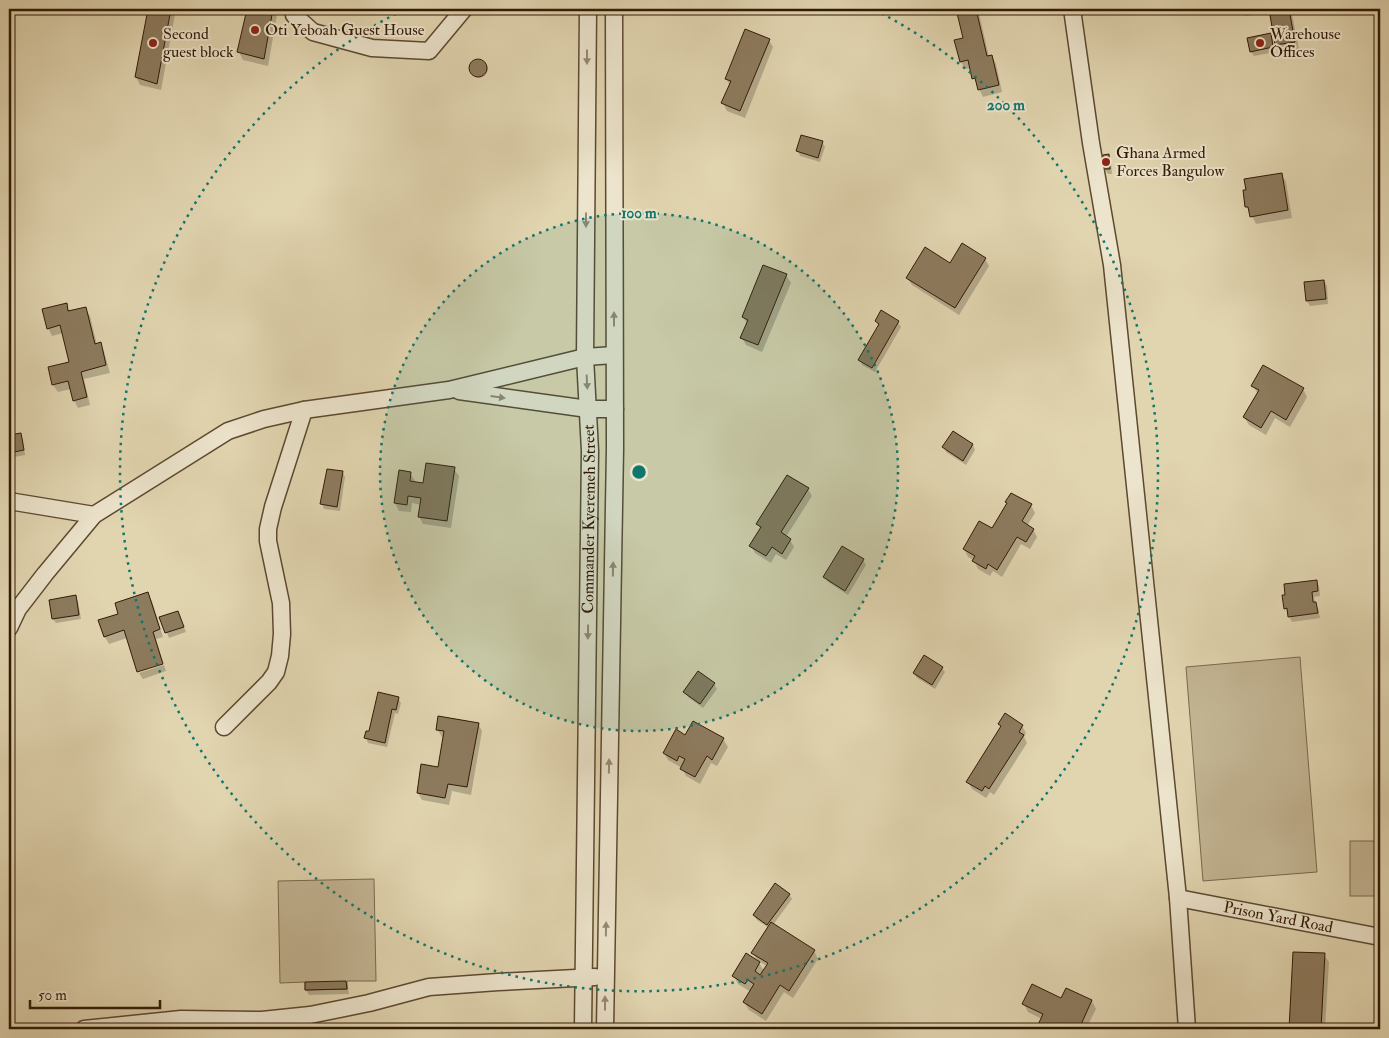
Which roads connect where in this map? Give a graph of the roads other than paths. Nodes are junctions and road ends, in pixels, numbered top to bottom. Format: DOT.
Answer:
graph roads {
  1 [pos="294,9"];
  2 [pos="464,9"];
  3 [pos="588,9"];
  4 [pos="614,9"];
  5 [pos="1072,9"];
  6 [pos="614,355"];
  7 [pos="586,357"];
  8 [pos="449,390"];
  9 [pos="588,409"];
  10 [pos="614,409"];
  11 [pos="304,410"];
  12 [pos="9,501"];
  13 [pos="94,515"];
  14 [pos="9,628"];
  15 [pos="224,727"];
  16 [pos="1178,898"];
  17 [pos="1380,937"];
  18 [pos="606,977"];
  19 [pos="584,978"];
  20 [pos="84,1029"];
  21 [pos="583,1029"];
  22 [pos="605,1029"];
  23 [pos="1187,1029"];
  1 -- 2 [label="street"];
  3 -- 7 [label="street, Commander Kyeremeh Street, one-way"];
  6 -- 4 [label="street, Commander Kyeremeh Street, one-way"];
  5 -- 16 [label="street"];
  6 -- 7 [label="street"];
  6 -- 10 [label="street, Commander Kyeremeh Street"];
  7 -- 8 [label="street"];
  7 -- 9 [label="street, Commander Kyeremeh Street, one-way"];
  8 -- 9 [label="street, one-way"];
  8 -- 11 [label="street"];
  9 -- 10 [label="street"];
  9 -- 19 [label="street, Commander Kyeremeh Street, one-way"];
  18 -- 10 [label="street, Commander Kyeremeh Street, one-way"];
  11 -- 13 [label="street"];
  11 -- 15 [label="street"];
  12 -- 13 [label="street"];
  13 -- 14 [label="street"];
  16 -- 17 [label="street, Prison Yard Road"];
  16 -- 23 [label="street"];
  18 -- 19 [label="street"];
  22 -- 18 [label="street, Commander Kyeremeh Street, one-way"];
  19 -- 20 [label="street"];
  19 -- 21 [label="street, Commander Kyeremeh Street"];
}
